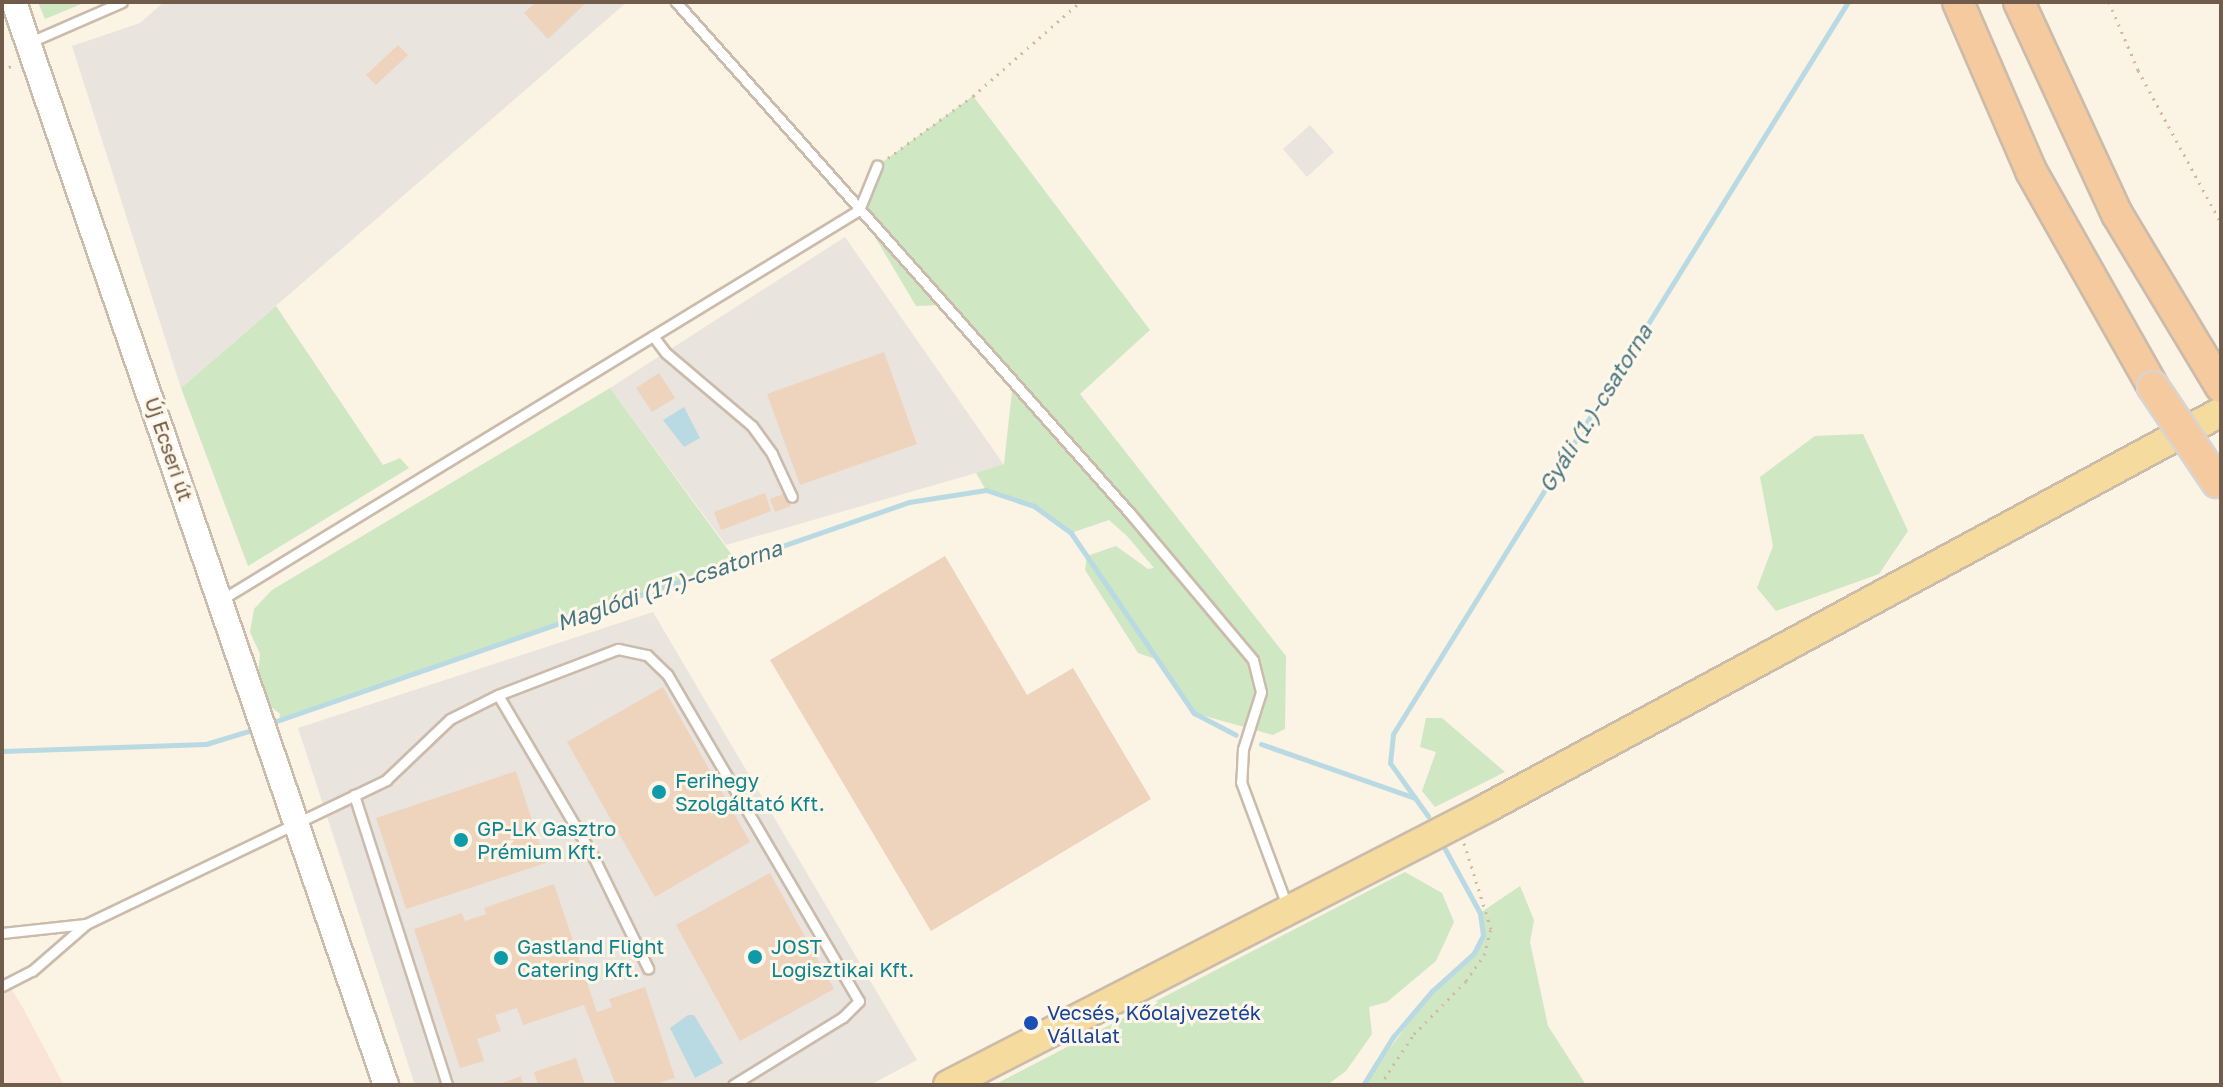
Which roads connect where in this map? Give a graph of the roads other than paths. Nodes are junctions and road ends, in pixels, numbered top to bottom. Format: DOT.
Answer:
graph roads {
  1 [pos="14,2"];
  2 [pos="122,2"];
  3 [pos="676,2"];
  4 [pos="1958,2"];
  5 [pos="2019,2"];
  6 [pos="30,42"];
  7 [pos="877,166"];
  8 [pos="859,210"];
  9 [pos="653,336"];
  10 [pos="2221,387"];
  11 [pos="2221,412"];
  12 [pos="2219,485"];
  13 [pos="792,497"];
  14 [pos="221,600"];
  15 [pos="498,695"];
  16 [pos="354,795"];
  17 [pos="296,820"];
  18 [pos="1289,909"];
  19 [pos="86,924"];
  20 [pos="2,933"];
  21 [pos="648,968"];
  22 [pos="2,986"];
  23 [pos="386,1085"];
  24 [pos="447,1085"];
  25 [pos="733,1085"];
  26 [pos="948,1085"];
  1 -- 6 [label="main road, Új Ecseri út"];
  2 -- 6 [label="lane"];
  3 -- 8 [label="lane"];
  4 -- 12 [label="highway, bridge"];
  5 -- 10 [label="highway"];
  6 -- 14 [label="main road, Új Ecseri út"];
  7 -- 8 [label="lane"];
  8 -- 9 [label="lane"];
  8 -- 18 [label="lane"];
  9 -- 13 [label="lane"];
  9 -- 14 [label="lane"];
  11 -- 18 [label="main road"];
  14 -- 17 [label="main road, Új Ecseri út"];
  15 -- 16 [label="lane"];
  15 -- 21 [label="lane"];
  15 -- 25 [label="lane"];
  16 -- 17 [label="lane"];
  16 -- 24 [label="lane"];
  17 -- 19 [label="lane"];
  17 -- 23 [label="main road"];
  18 -- 26 [label="main road"];
  19 -- 20 [label="lane"];
  19 -- 22 [label="lane"];
}
